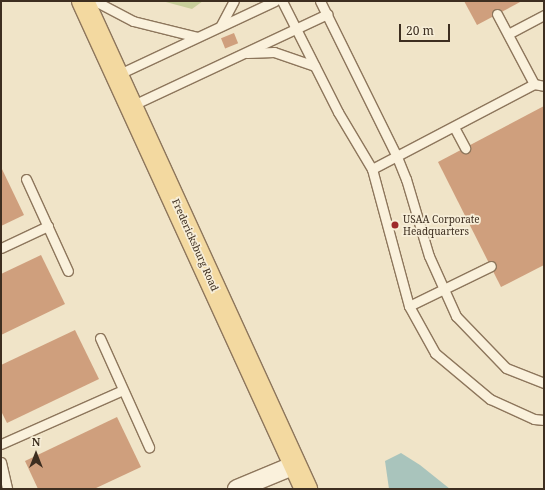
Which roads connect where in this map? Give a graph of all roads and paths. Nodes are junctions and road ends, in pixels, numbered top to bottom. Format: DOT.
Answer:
graph roads {
  1 [pos="83,1"];
  2 [pos="95,1"];
  3 [pos="234,1"];
  4 [pos="274,1"];
  5 [pos="282,1"];
  6 [pos="320,1"];
  7 [pos="327,14"];
  8 [pos="497,14"];
  9 [pos="544,15"];
  10 [pos="221,25"];
  11 [pos="296,28"];
  12 [pos="508,34"];
  13 [pos="196,37"];
  14 [pos="244,53"];
  15 [pos="315,66"];
  16 [pos="117,75"];
  17 [pos="534,84"];
  18 [pos="544,86"];
  19 [pos="131,106"];
  20 [pos="454,127"];
  21 [pos="465,148"];
  22 [pos="397,157"];
  23 [pos="372,169"];
  24 [pos="26,179"];
  25 [pos="48,226"];
  26 [pos="1,248"];
  27 [pos="491,266"];
  28 [pos="68,271"];
  29 [pos="444,290"];
  30 [pos="409,306"];
  31 [pos="100,338"];
  32 [pos="544,383"];
  33 [pos="123,390"];
  34 [pos="544,420"];
  35 [pos="1,444"];
  36 [pos="149,447"];
  37 [pos="1,462"];
  38 [pos="295,465"];
  39 [pos="7,489"];
  40 [pos="237,489"];
  41 [pos="306,489"];
  1 -- 16 [label="main road, Fredericksburg Road"];
  2 -- 13 [label="lane"];
  3 -- 10 [label="lane"];
  4 -- 10 [label="lane"];
  5 -- 11 [label="lane"];
  6 -- 7 [label="lane"];
  7 -- 11 [label="lane"];
  7 -- 22 [label="lane"];
  8 -- 12 [label="lane"];
  9 -- 12 [label="lane"];
  10 -- 13 [label="lane"];
  11 -- 14 [label="lane"];
  11 -- 15 [label="lane"];
  12 -- 17 [label="lane"];
  13 -- 16 [label="lane"];
  14 -- 15 [label="lane"];
  14 -- 19 [label="lane"];
  15 -- 23 [label="lane"];
  16 -- 19 [label="main road, Fredericksburg Road"];
  17 -- 18 [label="lane"];
  17 -- 20 [label="lane"];
  19 -- 38 [label="main road, Fredericksburg Road"];
  20 -- 21 [label="lane"];
  20 -- 22 [label="lane"];
  22 -- 23 [label="lane"];
  22 -- 29 [label="lane"];
  23 -- 30 [label="lane"];
  24 -- 25 [label="lane"];
  25 -- 26 [label="lane"];
  25 -- 28 [label="lane"];
  27 -- 29 [label="lane"];
  29 -- 30 [label="lane"];
  29 -- 32 [label="lane"];
  30 -- 34 [label="lane"];
  31 -- 33 [label="lane"];
  33 -- 35 [label="lane"];
  33 -- 36 [label="lane"];
  37 -- 39 [label="lane"];
  38 -- 40 [label="street"];
  38 -- 41 [label="main road, Fredericksburg Road"];
}
